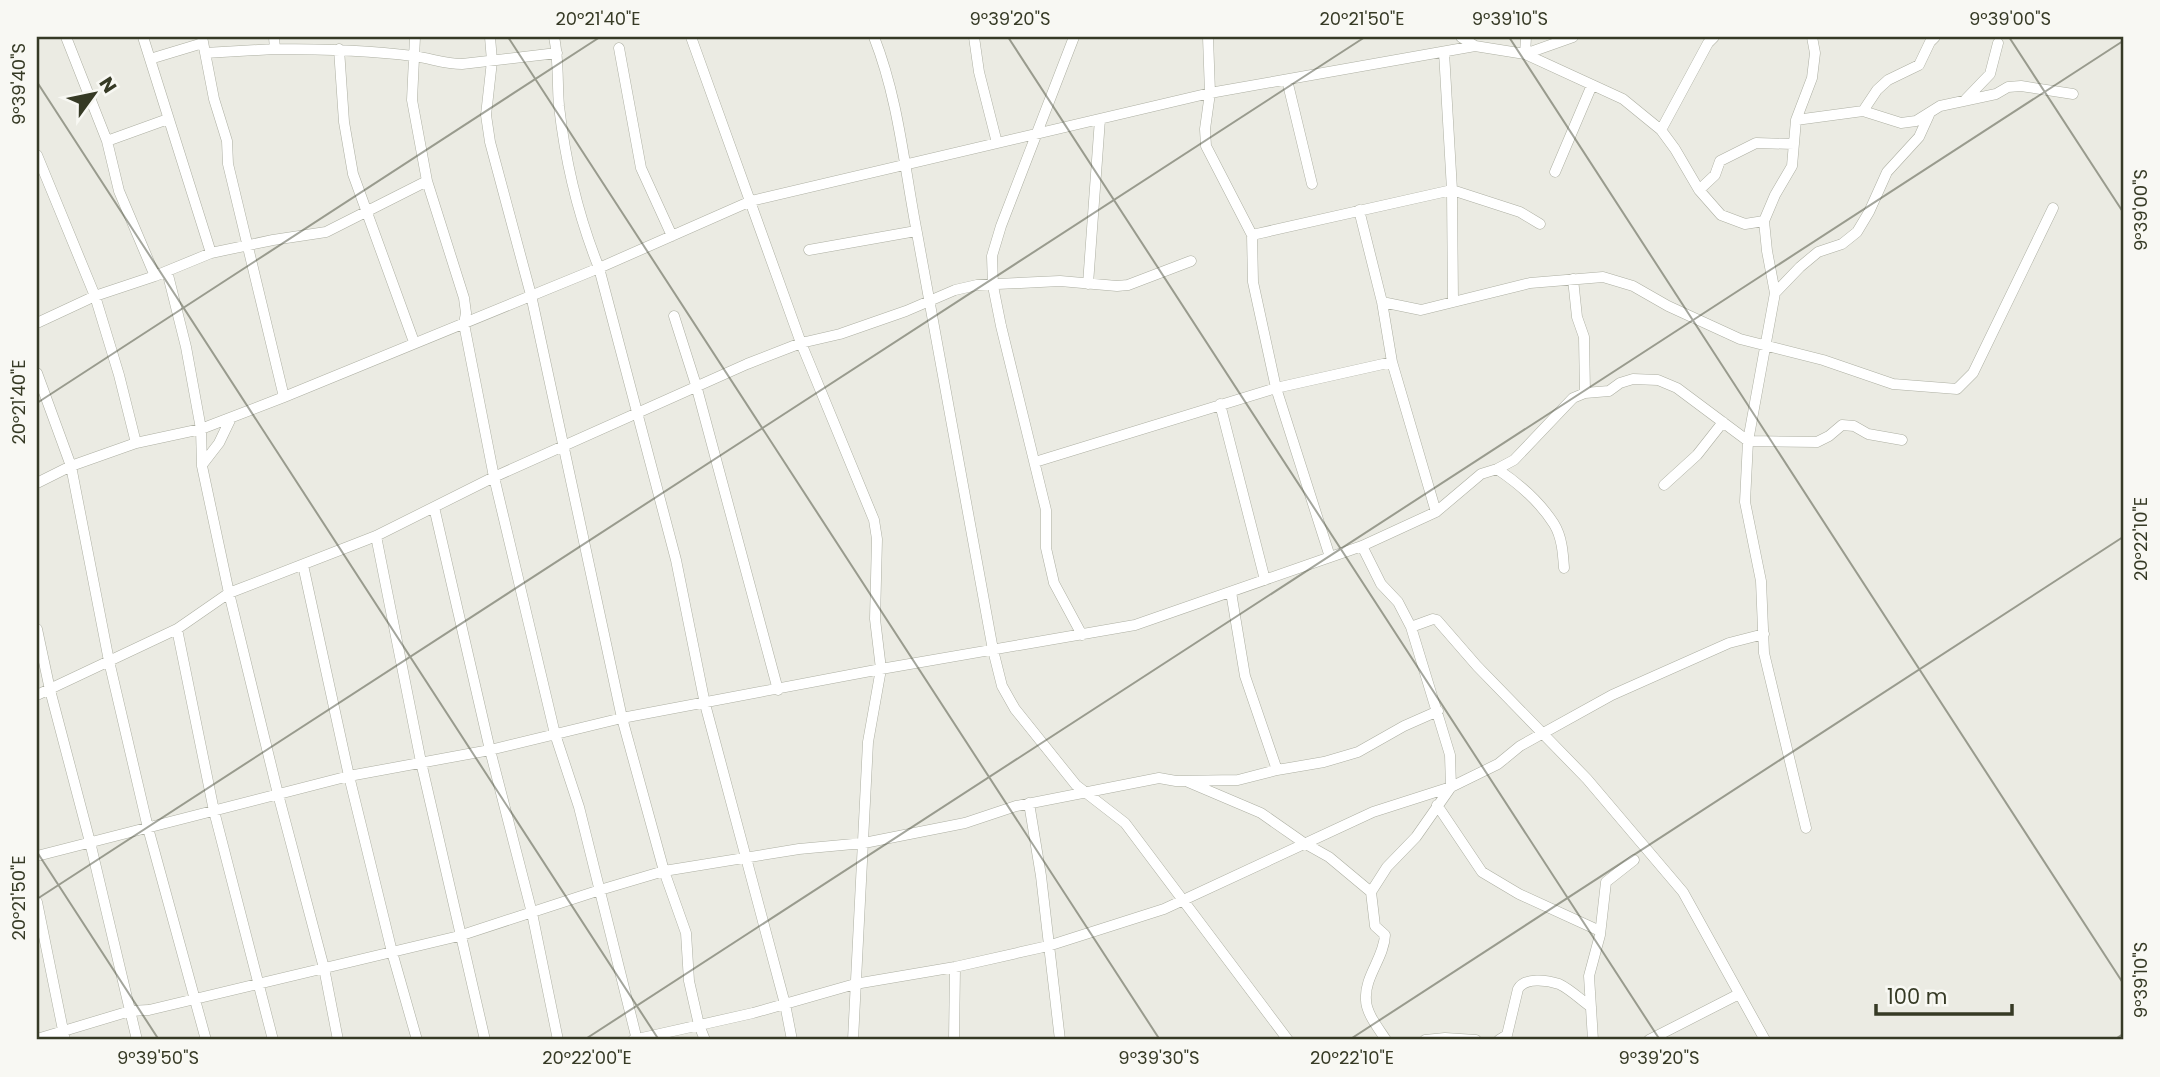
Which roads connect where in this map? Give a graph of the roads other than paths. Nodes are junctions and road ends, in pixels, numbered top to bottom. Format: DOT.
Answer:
graph roads {
  1 [pos="66,37"];
  2 [pos="143,37"];
  3 [pos="274,37"];
  4 [pos="415,37"];
  5 [pos="490,37"];
  6 [pos="554,37"];
  7 [pos="691,37"];
  8 [pos="874,37"];
  9 [pos="974,37"];
  10 [pos="1074,37"];
  11 [pos="1208,37"];
  12 [pos="1461,37"];
  13 [pos="1526,37"];
  14 [pos="1573,37"];
  15 [pos="1714,37"];
  16 [pos="1812,37"];
  17 [pos="1935,37"];
  18 [pos="1998,43"];
  19 [pos="203,44"];
  20 [pos="1475,46"];
  21 [pos="619,48"];
  22 [pos="275,49"];
  23 [pos="338,49"];
  24 [pos="1444,52"];
  25 [pos="557,53"];
  26 [pos="1525,54"];
  27 [pos="416,56"];
  28 [pos="150,59"];
  29 [pos="492,61"];
  30 [pos="1287,80"];
  31 [pos="1592,85"];
  32 [pos="1210,93"];
  33 [pos="2073,94"];
  34 [pos="1966,99"];
  35 [pos="1863,111"];
  36 [pos="1929,115"];
  37 [pos="168,119"];
  38 [pos="1100,119"];
  39 [pos="1796,120"];
  40 [pos="1661,130"];
  41 [pos="1036,134"];
  42 [pos="107,141"];
  43 [pos="997,143"];
  44 [pos="1794,144"];
  45 [pos="37,155"];
  46 [pos="906,165"];
  47 [pos="1555,172"];
  48 [pos="427,180"];
  49 [pos="1312,184"];
  50 [pos="1452,190"];
  51 [pos="1699,190"];
  52 [pos="751,201"];
  53 [pos="2053,208"];
  54 [pos="1359,210"];
  55 [pos="367,211"];
  56 [pos="1764,221"];
  57 [pos="1540,224"];
  58 [pos="916,231"];
  59 [pos="1252,235"];
  60 [pos="672,236"];
  61 [pos="249,244"];
  62 [pos="809,250"];
  63 [pos="211,253"];
  64 [pos="1191,261"];
  65 [pos="598,268"];
  66 [pos="167,271"];
  67 [pos="155,276"];
  68 [pos="1573,279"];
  69 [pos="1088,284"];
  70 [pos="993,286"];
  71 [pos="1775,292"];
  72 [pos="531,295"];
  73 [pos="95,296"];
  74 [pos="931,300"];
  75 [pos="1382,302"];
  76 [pos="1453,302"];
  77 [pos="674,316"];
  78 [pos="37,323"];
  79 [pos="464,324"];
  80 [pos="414,342"];
  81 [pos="801,343"];
  82 [pos="1765,347"];
  83 [pos="1392,362"];
  84 [pos="37,373"];
  85 [pos="696,385"];
  86 [pos="1276,388"];
  87 [pos="1585,393"];
  88 [pos="284,397"];
  89 [pos="1220,404"];
  90 [pos="637,413"];
  91 [pos="231,418"];
  92 [pos="1723,422"];
  93 [pos="201,429"];
  94 [pos="1902,440"];
  95 [pos="1748,441"];
  96 [pos="136,443"];
  97 [pos="562,446"];
  98 [pos="1035,462"];
  99 [pos="71,466"];
  100 [pos="202,466"];
  101 [pos="1497,469"];
  102 [pos="494,477"];
  103 [pos="37,483"];
  104 [pos="1664,485"];
  105 [pos="434,507"];
  106 [pos="1436,512"];
  107 [pos="376,536"];
  108 [pos="1362,546"];
  109 [pos="1330,558"];
  110 [pos="303,565"];
  111 [pos="1564,568"];
  112 [pos="1265,580"];
  113 [pos="1231,592"];
  114 [pos="229,593"];
  115 [pos="1411,627"];
  116 [pos="37,629"];
  117 [pos="177,629"];
  118 [pos="1763,634"];
  119 [pos="1082,635"];
  120 [pos="993,650"];
  121 [pos="109,660"];
  122 [pos="881,669"];
  123 [pos="50,690"];
  124 [pos="778,690"];
  125 [pos="37,695"];
  126 [pos="705,704"];
  127 [pos="1438,711"];
  128 [pos="622,718"];
  129 [pos="555,734"];
  130 [pos="1543,734"];
  131 [pos="490,750"];
  132 [pos="421,762"];
  133 [pos="1277,770"];
  134 [pos="349,776"];
  135 [pos="1184,781"];
  136 [pos="1451,787"];
  137 [pos="1086,792"];
  138 [pos="278,794"];
  139 [pos="1029,803"];
  140 [pos="1437,805"];
  141 [pos="214,811"];
  142 [pos="148,828"];
  143 [pos="1806,828"];
  144 [pos="90,842"];
  145 [pos="863,843"];
  146 [pos="1304,843"];
  147 [pos="37,856"];
  148 [pos="747,858"];
  149 [pos="1634,860"];
  150 [pos="664,871"];
  151 [pos="600,890"];
  152 [pos="1371,892"];
  153 [pos="1183,901"];
  154 [pos="37,902"];
  155 [pos="532,913"];
  156 [pos="1601,931"];
  157 [pos="459,936"];
  158 [pos="1048,946"];
  159 [pos="392,952"];
  160 [pos="955,967"];
  161 [pos="324,968"];
  162 [pos="259,982"];
  163 [pos="855,984"];
  164 [pos="1740,994"];
  165 [pos="194,999"];
  166 [pos="785,1003"];
  167 [pos="1591,1007"];
  168 [pos="130,1011"];
  169 [pos="699,1025"];
  170 [pos="64,1036"];
  171 [pos="37,1039"];
  172 [pos="137,1040"];
  173 [pos="206,1040"];
  174 [pos="273,1040"];
  175 [pos="338,1040"];
  176 [pos="417,1040"];
  177 [pos="485,1040"];
  178 [pos="558,1040"];
  179 [pos="636,1040"];
  180 [pos="705,1040"];
  181 [pos="792,1040"];
  182 [pos="853,1040"];
  183 [pos="954,1040"];
  184 [pos="1060,1040"];
  185 [pos="1288,1040"];
  186 [pos="1386,1040"];
  187 [pos="1425,1040"];
  188 [pos="1476,1040"];
  189 [pos="1499,1040"];
  190 [pos="1593,1040"];
  191 [pos="1649,1040"];
  192 [pos="1765,1040"];
  1 -- 42 [label="street"];
  2 -- 28 [label="street"];
  3 -- 22 [label="street"];
  4 -- 27 [label="street"];
  5 -- 29 [label="street"];
  6 -- 25 [label="street"];
  7 -- 52 [label="street"];
  8 -- 46 [label="street"];
  9 -- 43 [label="street"];
  10 -- 41 [label="street"];
  11 -- 32 [label="street"];
  12 -- 20 [label="street"];
  13 -- 26 [label="street"];
  14 -- 26 [label="street"];
  15 -- 40 [label="street"];
  16 -- 39 [label="street"];
  17 -- 35 [label="street"];
  18 -- 34 [label="street"];
  19 -- 22 [label="street"];
  19 -- 28 [label="street"];
  19 -- 61 [label="street"];
  20 -- 24 [label="street"];
  20 -- 26 [label="street"];
  21 -- 60 [label="street"];
  22 -- 23 [label="street"];
  23 -- 27 [label="street"];
  23 -- 55 [label="street"];
  24 -- 30 [label="street"];
  24 -- 50 [label="street"];
  25 -- 29 [label="street"];
  25 -- 65 [label="street"];
  26 -- 31 [label="street"];
  27 -- 29 [label="street"];
  27 -- 48 [label="street"];
  28 -- 37 [label="street"];
  29 -- 72 [label="street"];
  30 -- 32 [label="street"];
  30 -- 49 [label="street"];
  31 -- 40 [label="street"];
  31 -- 47 [label="street"];
  32 -- 38 [label="street"];
  32 -- 59 [label="street"];
  33 -- 34 [label="street"];
  34 -- 36 [label="street"];
  35 -- 36 [label="street"];
  35 -- 39 [label="street"];
  36 -- 71 [label="street"];
  37 -- 42 [label="street"];
  37 -- 63 [label="street"];
  38 -- 41 [label="street"];
  38 -- 69 [label="street"];
  39 -- 44 [label="street"];
  40 -- 51 [label="street"];
  41 -- 43 [label="street"];
  41 -- 70 [label="street"];
  42 -- 67 [label="street"];
  43 -- 46 [label="street"];
  44 -- 51 [label="street"];
  44 -- 56 [label="street"];
  45 -- 73 [label="street"];
  46 -- 52 [label="street"];
  46 -- 58 [label="street"];
  48 -- 55 [label="street"];
  48 -- 79 [label="street"];
  50 -- 54 [label="street"];
  50 -- 57 [label="street"];
  50 -- 76 [label="street"];
  51 -- 56 [label="street"];
  52 -- 60 [label="street"];
  52 -- 81 [label="street"];
  53 -- 82 [label="street"];
  54 -- 59 [label="street"];
  54 -- 75 [label="street"];
  55 -- 61 [label="street"];
  55 -- 80 [label="street"];
  56 -- 71 [label="street"];
  58 -- 62 [label="street"];
  58 -- 74 [label="street"];
  59 -- 86 [label="street"];
  60 -- 65 [label="street"];
  61 -- 63 [label="street"];
  61 -- 88 [label="street"];
  63 -- 66 [label="street"];
  64 -- 69 [label="street"];
  65 -- 72 [label="street"];
  65 -- 90 [label="street"];
  66 -- 67 [label="street"];
  66 -- 93 [label="street"];
  67 -- 73 [label="street"];
  68 -- 76 [label="street"];
  68 -- 82 [label="street"];
  68 -- 87 [label="street"];
  69 -- 70 [label="street"];
  70 -- 74 [label="street"];
  70 -- 98 [label="street"];
  71 -- 82 [label="street"];
  72 -- 79 [label="street"];
  72 -- 97 [label="street"];
  73 -- 78 [label="street"];
  73 -- 96 [label="street"];
  74 -- 81 [label="street"];
  74 -- 120 [label="street"];
  75 -- 76 [label="street"];
  75 -- 83 [label="street"];
  77 -- 85 [label="street"];
  79 -- 80 [label="street"];
  79 -- 102 [label="street"];
  80 -- 88 [label="street"];
  81 -- 85 [label="street"];
  81 -- 122 [label="street"];
  82 -- 95 [label="street"];
  83 -- 86 [label="street"];
  83 -- 106 [label="street"];
  84 -- 99 [label="street"];
  85 -- 90 [label="street"];
  85 -- 124 [label="street"];
  86 -- 89 [label="street"];
  86 -- 109 [label="street"];
  87 -- 92 [label="street"];
  87 -- 101 [label="street"];
  88 -- 91 [label="street"];
  89 -- 98 [label="street"];
  89 -- 112 [label="street"];
  90 -- 97 [label="street"];
  90 -- 126 [label="street"];
  91 -- 93 [label="street"];
  91 -- 100 [label="street"];
  92 -- 95 [label="street"];
  92 -- 104 [label="street"];
  93 -- 96 [label="street"];
  93 -- 100 [label="street"];
  94 -- 95 [label="street"];
  95 -- 118 [label="street"];
  96 -- 99 [label="street"];
  97 -- 102 [label="street"];
  97 -- 128 [label="street"];
  98 -- 119 [label="street"];
  99 -- 103 [label="street"];
  99 -- 121 [label="street"];
  100 -- 114 [label="street"];
  101 -- 106 [label="street"];
  101 -- 111 [label="street"];
  102 -- 105 [label="street"];
  102 -- 129 [label="street"];
  105 -- 107 [label="street"];
  105 -- 131 [label="street"];
  106 -- 108 [label="street"];
  107 -- 110 [label="street"];
  107 -- 132 [label="street"];
  108 -- 109 [label="street"];
  108 -- 115 [label="street"];
  109 -- 112 [label="street"];
  110 -- 114 [label="street"];
  110 -- 134 [label="street"];
  112 -- 113 [label="street"];
  113 -- 119 [label="street"];
  113 -- 133 [label="street"];
  114 -- 117 [label="street"];
  114 -- 138 [label="street"];
  115 -- 127 [label="street"];
  115 -- 130 [label="street"];
  116 -- 123 [label="street"];
  117 -- 121 [label="street"];
  117 -- 141 [label="street"];
  118 -- 130 [label="street"];
  118 -- 143 [label="street"];
  119 -- 120 [label="street"];
  120 -- 122 [label="street"];
  120 -- 137 [label="street"];
  121 -- 123 [label="street"];
  121 -- 142 [label="street"];
  122 -- 124 [label="street"];
  122 -- 145 [label="street"];
  123 -- 125 [label="street"];
  123 -- 144 [label="street"];
  124 -- 126 [label="street"];
  126 -- 128 [label="street"];
  126 -- 148 [label="street"];
  127 -- 133 [label="street"];
  127 -- 136 [label="street"];
  128 -- 129 [label="street"];
  128 -- 150 [label="street"];
  129 -- 131 [label="street"];
  129 -- 151 [label="street"];
  130 -- 136 [label="street"];
  130 -- 164 [label="street"];
  131 -- 132 [label="street"];
  131 -- 155 [label="street"];
  132 -- 134 [label="street"];
  132 -- 157 [label="street"];
  133 -- 135 [label="street"];
  134 -- 138 [label="street"];
  134 -- 159 [label="street"];
  135 -- 137 [label="street"];
  135 -- 146 [label="street"];
  136 -- 140 [label="street"];
  136 -- 146 [label="street"];
  137 -- 139 [label="street"];
  137 -- 153 [label="street"];
  138 -- 141 [label="street"];
  138 -- 161 [label="street"];
  139 -- 145 [label="street"];
  139 -- 158 [label="street"];
  140 -- 152 [label="street"];
  140 -- 156 [label="street"];
  141 -- 142 [label="street"];
  141 -- 162 [label="street"];
  142 -- 144 [label="street"];
  142 -- 165 [label="street"];
  144 -- 147 [label="street"];
  144 -- 168 [label="street"];
  145 -- 148 [label="street"];
  145 -- 163 [label="street"];
  146 -- 152 [label="street"];
  146 -- 153 [label="street"];
  148 -- 150 [label="street"];
  148 -- 166 [label="street"];
  149 -- 156 [label="street"];
  150 -- 151 [label="street"];
  150 -- 169 [label="street"];
  151 -- 155 [label="street"];
  151 -- 179 [label="street"];
  152 -- 186 [label="street"];
  153 -- 158 [label="street"];
  153 -- 185 [label="street"];
  154 -- 170 [label="street"];
  155 -- 157 [label="street"];
  155 -- 178 [label="street"];
  156 -- 167 [label="street"];
  157 -- 159 [label="street"];
  157 -- 177 [label="street"];
  158 -- 160 [label="street"];
  158 -- 184 [label="street"];
  159 -- 161 [label="street"];
  159 -- 176 [label="street"];
  160 -- 163 [label="street"];
  160 -- 183 [label="street"];
  161 -- 162 [label="street"];
  161 -- 175 [label="street"];
  162 -- 165 [label="street"];
  162 -- 174 [label="street"];
  163 -- 166 [label="street"];
  163 -- 182 [label="street"];
  164 -- 191 [label="street"];
  164 -- 192 [label="street"];
  165 -- 168 [label="street"];
  165 -- 173 [label="street"];
  166 -- 169 [label="street"];
  166 -- 181 [label="street"];
  167 -- 189 [label="street"];
  167 -- 190 [label="street"];
  168 -- 170 [label="street"];
  168 -- 172 [label="street"];
  169 -- 179 [label="street"];
  169 -- 180 [label="street"];
  170 -- 171 [label="street"];
  187 -- 188 [label="street"];
}
